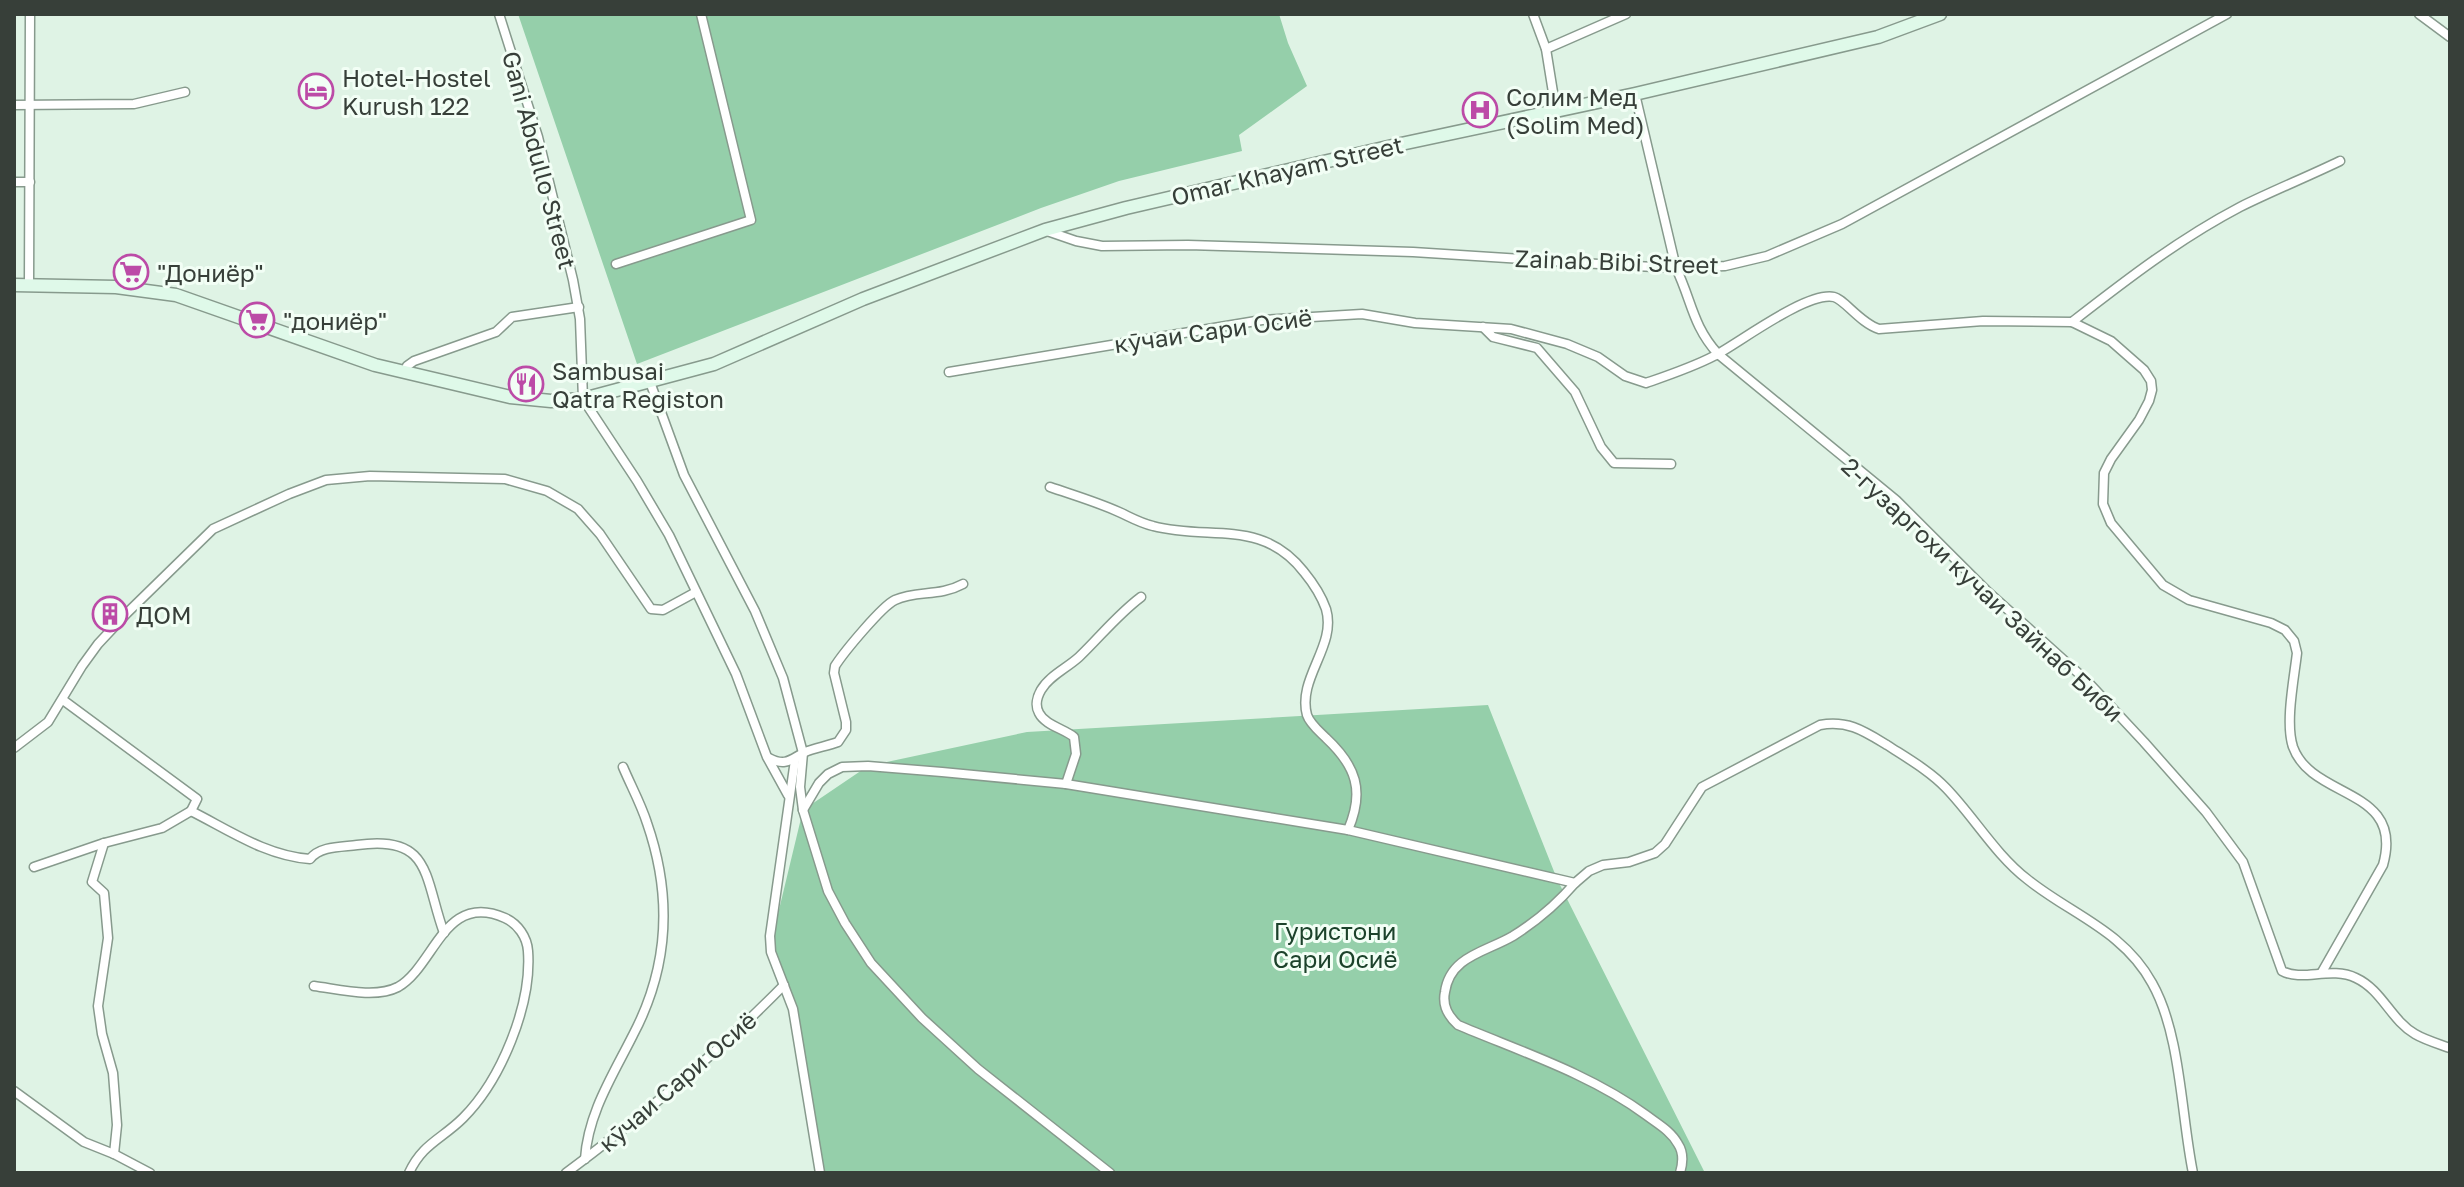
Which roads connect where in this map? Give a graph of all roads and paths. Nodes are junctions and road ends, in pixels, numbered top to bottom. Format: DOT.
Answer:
graph roads {
  1 [pos="30,14"];
  2 [pos="499,14"];
  3 [pos="701,14"];
  4 [pos="1533,14"];
  5 [pos="1626,14"];
  6 [pos="1940,14"];
  7 [pos="2227,14"];
  8 [pos="2419,14"];
  9 [pos="2450,37"];
  10 [pos="1546,49"];
  11 [pos="185,92"];
  12 [pos="1635,94"];
  13 [pos="14,105"];
  14 [pos="31,105"];
  15 [pos="1556,111"];
  16 [pos="2340,161"];
  17 [pos="14,182"];
  18 [pos="30,182"];
  19 [pos="1045,230"];
  20 [pos="616,264"];
  21 [pos="1676,268"];
  22 [pos="14,285"];
  23 [pos="29,286"];
  24 [pos="579,307"];
  25 [pos="2072,322"];
  26 [pos="1483,326"];
  27 [pos="1718,354"];
  28 [pos="404,372"];
  29 [pos="949,372"];
  30 [pos="650,382"];
  31 [pos="583,399"];
  32 [pos="1671,464"];
  33 [pos="1050,487"];
  34 [pos="963,584"];
  35 [pos="696,592"];
  36 [pos="1141,597"];
  37 [pos="63,700"];
  38 [pos="14,748"];
  39 [pos="803,753"];
  40 [pos="767,757"];
  41 [pos="795,760"];
  42 [pos="623,767"];
  43 [pos="1066,784"];
  44 [pos="788,795"];
  45 [pos="803,810"];
  46 [pos="191,811"];
  47 [pos="1348,830"];
  48 [pos="104,843"];
  49 [pos="34,867"];
  50 [pos="1575,883"];
  51 [pos="444,933"];
  52 [pos="2322,972"];
  53 [pos="784,985"];
  54 [pos="314,986"];
  55 [pos="2450,1048"];
  56 [pos="14,1091"];
  57 [pos="114,1154"];
  58 [pos="585,1159"];
  59 [pos="150,1173"];
  60 [pos="409,1173"];
  61 [pos="566,1173"];
  62 [pos="820,1173"];
  63 [pos="1110,1173"];
  64 [pos="1680,1173"];
  65 [pos="2193,1173"];
  1 -- 14 [label="street"];
  2 -- 24 [label="street, Gani Abdullo Street"];
  3 -- 20 [label="street"];
  4 -- 10 [label="street"];
  5 -- 10 [label="street"];
  6 -- 12 [label="main road, Omar Khayam Street"];
  7 -- 21 [label="street, Zainab Bibi Street"];
  8 -- 9 [label="street"];
  10 -- 15 [label="street"];
  11 -- 14 [label="street"];
  12 -- 15 [label="main road, Omar Khayam Street"];
  12 -- 21 [label="street, 2-гузаргохи кучаи Зайнаб Биби"];
  13 -- 14 [label="street"];
  14 -- 18 [label="street"];
  15 -- 19 [label="main road, Omar Khayam Street"];
  16 -- 25 [label="street"];
  17 -- 18 [label="street"];
  18 -- 23 [label="street"];
  19 -- 21 [label="street, Zainab Bibi Street"];
  19 -- 30 [label="main road, Omar Khayam Street"];
  21 -- 27 [label="street, 2-гузаргохи кучаи Зайнаб Биби"];
  22 -- 23 [label="main road, Omar Khayam Street"];
  23 -- 28 [label="main road, Omar Khayam Street"];
  24 -- 28 [label="street"];
  24 -- 31 [label="street, Gani Abdullo Street"];
  25 -- 27 [label="street, кӯчаи Сари Осиё"];
  25 -- 52 [label="street"];
  26 -- 27 [label="street, кӯчаи Сари Осиё"];
  26 -- 29 [label="street, кӯчаи Сари Осиё"];
  26 -- 32 [label="street"];
  27 -- 52 [label="street, 2-гузаргохи кучаи Зайнаб Биби"];
  28 -- 31 [label="main road, Omar Khayam Street"];
  30 -- 31 [label="main road, Omar Khayam Street"];
  30 -- 39 [label="street"];
  31 -- 35 [label="street"];
  33 -- 47 [label="street"];
  34 -- 39 [label="street"];
  35 -- 37 [label="street"];
  35 -- 40 [label="street"];
  36 -- 43 [label="street"];
  37 -- 38 [label="street"];
  37 -- 46 [label="street"];
  39 -- 41 [label="street"];
  39 -- 45 [label="street"];
  40 -- 41 [label="street"];
  40 -- 44 [label="street"];
  41 -- 44 [label="street, кӯчаи Сари Осиё"];
  42 -- 58 [label="street"];
  43 -- 45 [label="street"];
  43 -- 47 [label="street"];
  44 -- 53 [label="street, кӯчаи Сари Осиё"];
  45 -- 63 [label="street"];
  46 -- 48 [label="street"];
  46 -- 51 [label="street"];
  47 -- 50 [label="street"];
  48 -- 49 [label="street"];
  48 -- 57 [label="street"];
  50 -- 64 [label="street"];
  50 -- 65 [label="street"];
  51 -- 54 [label="street"];
  51 -- 60 [label="street"];
  52 -- 55 [label="street"];
  53 -- 58 [label="street, кӯчаи Сари Осиё"];
  53 -- 62 [label="street, кӯчаи Сари Осиё"];
  56 -- 57 [label="street"];
  57 -- 59 [label="street"];
  58 -- 61 [label="street, кӯчаи Сари Осиё"];
}
